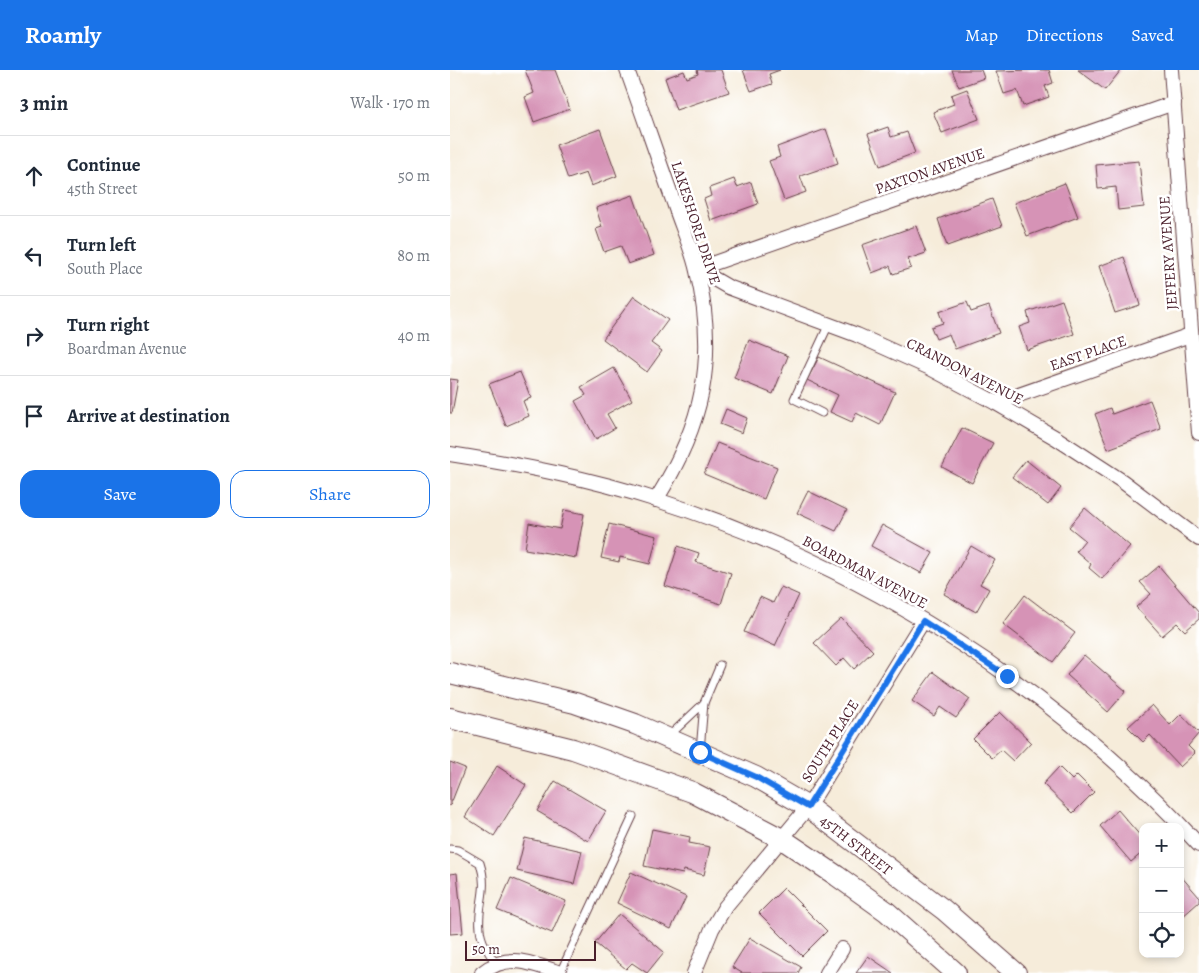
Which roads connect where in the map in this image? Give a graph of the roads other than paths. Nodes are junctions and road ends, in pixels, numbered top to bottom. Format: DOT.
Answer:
graph roads {
  1 [pos="628,70"];
  2 [pos="1171,70"];
  3 [pos="1174,102"];
  4 [pos="697,270"];
  5 [pos="829,324"];
  6 [pos="1190,335"];
  7 [pos="996,403"];
  8 [pos="822,413"];
  9 [pos="1199,433"];
  10 [pos="450,454"];
  11 [pos="656,500"];
  12 [pos="1199,539"];
  13 [pos="923,621"];
  14 [pos="720,665"];
  15 [pos="450,672"];
  16 [pos="704,703"];
  17 [pos="450,718"];
  18 [pos="668,738"];
  19 [pos="700,752"];
  20 [pos="808,807"];
  21 [pos="633,816"];
  22 [pos="782,839"];
  23 [pos="1199,845"];
  24 [pos="450,849"];
  25 [pos="842,949"];
  26 [pos="496,964"];
  27 [pos="482,973"];
  28 [pos="560,973"];
  29 [pos="694,973"];
  30 [pos="827,973"];
  31 [pos="956,973"];
  32 [pos="1016,973"];
  1 -- 4 [label="street, LAKESHORE DRIVE"];
  2 -- 3 [label="street, JEFFERY AVENUE"];
  3 -- 4 [label="street, PAXTON AVENUE"];
  3 -- 6 [label="street, JEFFERY AVENUE"];
  4 -- 5 [label="street, CRANDON AVENUE"];
  4 -- 11 [label="street, LAKESHORE DRIVE"];
  5 -- 7 [label="street, CRANDON AVENUE"];
  5 -- 8 [label="lane"];
  6 -- 7 [label="street, EAST PLACE"];
  6 -- 9 [label="street, JEFFERY AVENUE"];
  7 -- 12 [label="street, CRANDON AVENUE"];
  10 -- 11 [label="street, BOARDMAN AVENUE"];
  11 -- 13 [label="street, BOARDMAN AVENUE"];
  13 -- 20 [label="street, SOUTH PLACE"];
  13 -- 23 [label="street, BOARDMAN AVENUE"];
  14 -- 16 [label="lane"];
  15 -- 18 [label="main road, 45TH STREET"];
  16 -- 18 [label="lane"];
  16 -- 19 [label="lane"];
  17 -- 22 [label="main road"];
  18 -- 19 [label="main road, 45TH STREET"];
  19 -- 20 [label="main road, 45TH STREET"];
  20 -- 22 [label="street, SOUTH PLACE"];
  20 -- 32 [label="main road, 45TH STREET"];
  21 -- 28 [label="lane"];
  22 -- 29 [label="street, SOUTH PLACE"];
  22 -- 31 [label="main road"];
  24 -- 26 [label="lane"];
  25 -- 30 [label="street"];
  26 -- 27 [label="street"];
  26 -- 28 [label="street"];
}
